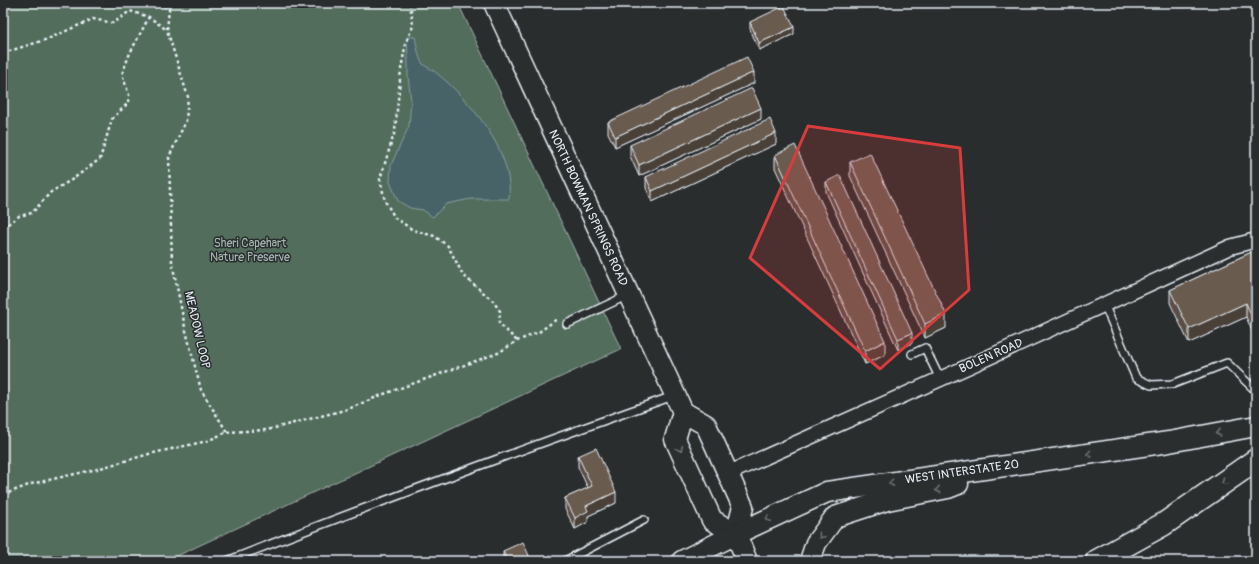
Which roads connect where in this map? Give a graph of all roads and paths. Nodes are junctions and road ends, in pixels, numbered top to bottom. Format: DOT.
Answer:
graph roads {
  1 [pos="160,3"];
  2 [pos="168,3"];
  3 [pos="410,3"];
  4 [pos="494,3"];
  5 [pos="169,9"];
  6 [pos="149,17"];
  7 [pos="167,30"];
  8 [pos="3,53"];
  9 [pos="3,228"];
  10 [pos="1256,240"];
  11 [pos="629,295"];
  12 [pos="1104,304"];
  13 [pos="560,317"];
  14 [pos="567,324"];
  15 [pos="517,340"];
  16 [pos="912,354"];
  17 [pos="940,379"];
  18 [pos="1256,391"];
  19 [pos="679,404"];
  20 [pos="1256,426"];
  21 [pos="227,432"];
  22 [pos="1256,460"];
  23 [pos="1000,467"];
  24 [pos="727,474"];
  25 [pos="3,495"];
  26 [pos="644,520"];
  27 [pos="736,534"];
  28 [pos="227,561"];
  29 [pos="565,561"];
  30 [pos="682,561"];
  31 [pos="747,561"];
  32 [pos="810,561"];
  33 [pos="1097,561"];
  1 -- 5 [label="path"];
  2 -- 5 [label="path, MEADOW LOOP"];
  3 -- 15 [label="path"];
  4 -- 11 [label="main road, NORTH BOWMAN SPRINGS ROAD"];
  5 -- 7 [label="path, MEADOW LOOP"];
  6 -- 7 [label="path"];
  6 -- 8 [label="path"];
  6 -- 9 [label="path"];
  7 -- 21 [label="path, MEADOW LOOP"];
  10 -- 12 [label="street, BOLEN ROAD"];
  11 -- 14 [label="lane"];
  11 -- 19 [label="main road, NORTH BOWMAN SPRINGS ROAD"];
  12 -- 17 [label="street, BOLEN ROAD"];
  12 -- 18 [label="lane"];
  13 -- 15 [label="path"];
  15 -- 21 [label="path"];
  16 -- 17 [label="lane"];
  17 -- 24 [label="street, BOLEN ROAD"];
  19 -- 24 [label="main road"];
  19 -- 27 [label="main road, one-way"];
  19 -- 28 [label="lane"];
  20 -- 23 [label="main road, WEST INTERSTATE 20, one-way"];
  21 -- 25 [label="path"];
  22 -- 33 [label="highway, one-way"];
  23 -- 27 [label="main road, WEST INTERSTATE 20, one-way"];
  23 -- 32 [label="main road, one-way"];
  24 -- 27 [label="main road"];
  26 -- 29 [label="lane"];
  27 -- 30 [label="main road, WEST INTERSTATE 20"];
  27 -- 31 [label="main road"];
}
